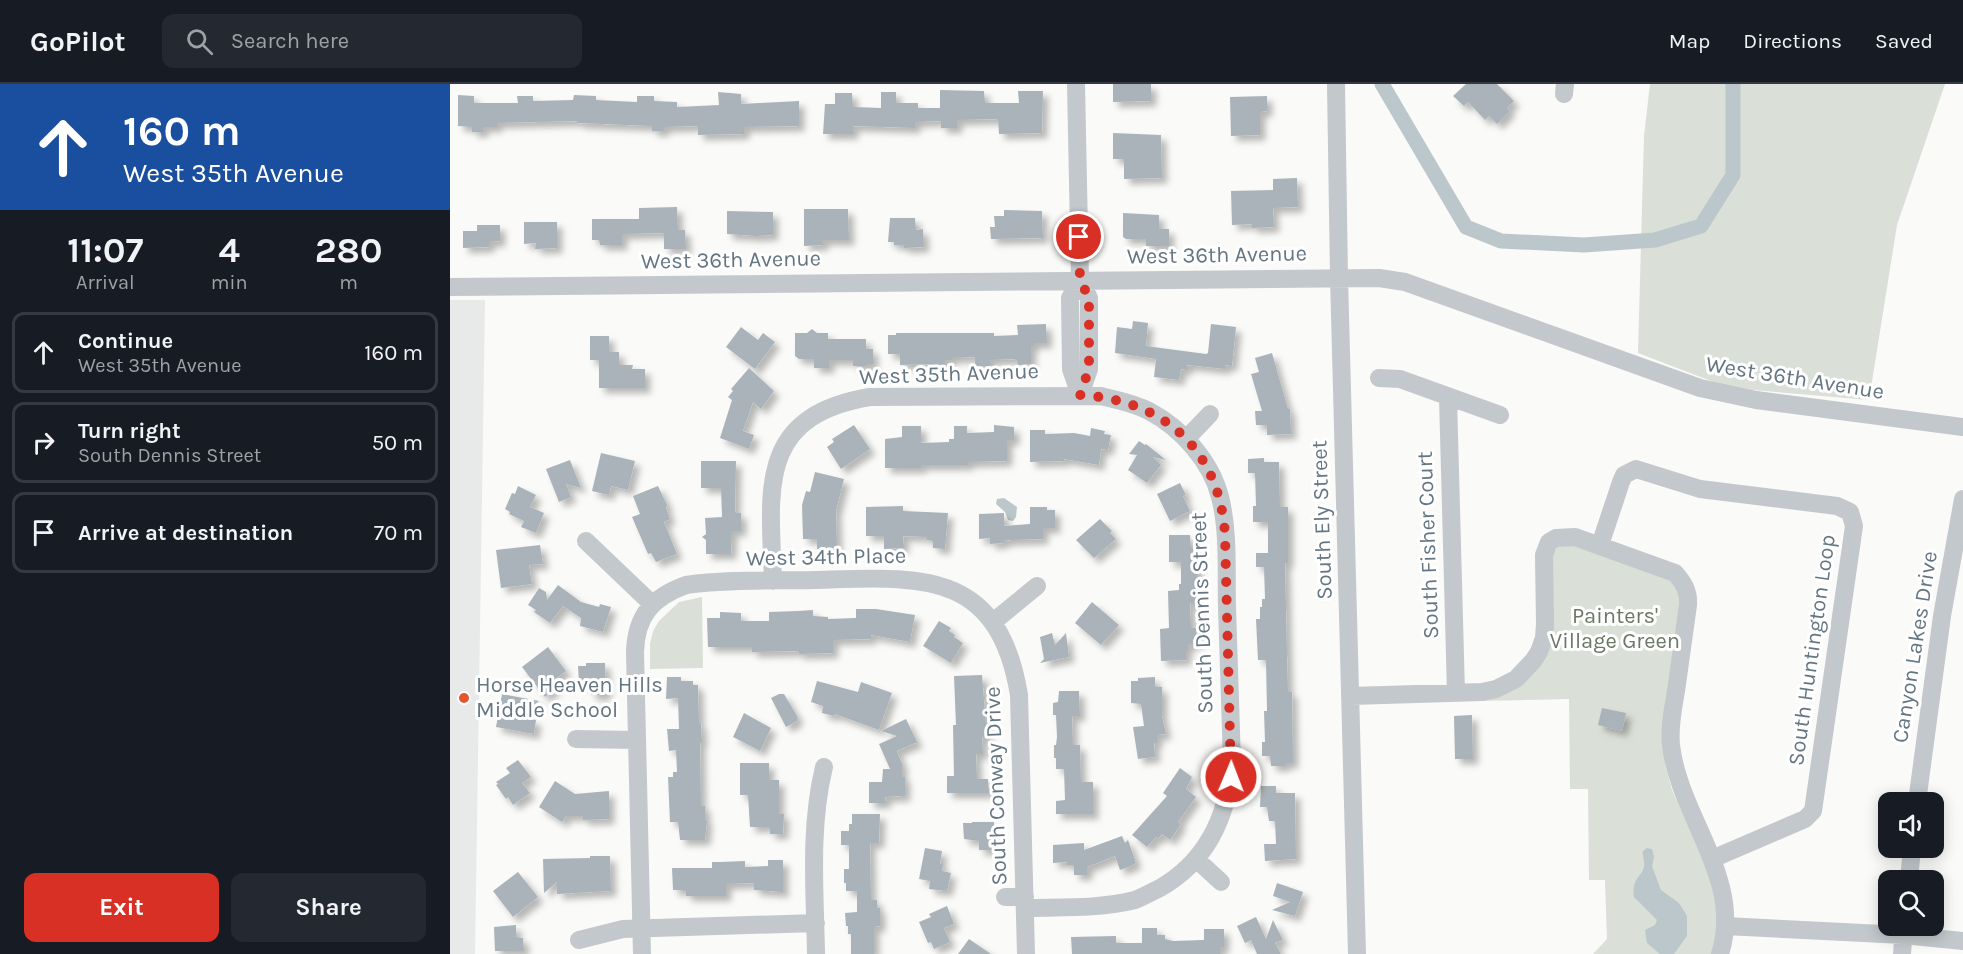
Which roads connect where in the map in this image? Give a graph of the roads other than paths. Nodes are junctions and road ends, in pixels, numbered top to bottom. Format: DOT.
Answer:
graph roads {
  1 [pos="1076,84"];
  2 [pos="1336,84"];
  3 [pos="1339,277"];
  4 [pos="1080,280"];
  5 [pos="450,287"];
  6 [pos="1379,378"];
  7 [pos="1080,395"];
  8 [pos="1448,397"];
  9 [pos="1210,414"];
  10 [pos="1500,415"];
  11 [pos="1963,427"];
  12 [pos="1186,439"];
  13 [pos="1963,499"];
  14 [pos="586,541"];
  15 [pos="1600,545"];
  16 [pos="773,581"];
  17 [pos="1037,585"];
  18 [pos="652,604"];
  19 [pos="993,622"];
  20 [pos="1456,693"];
  21 [pos="1350,696"];
  22 [pos="576,739"];
  23 [pos="637,740"];
  24 [pos="824,767"];
  25 [pos="1918,792"];
  26 [pos="1196,859"];
  27 [pos="1712,859"];
  28 [pos="1221,882"];
  29 [pos="1005,897"];
  30 [pos="1025,902"];
  31 [pos="816,923"];
  32 [pos="1725,927"];
  33 [pos="642,928"];
  34 [pos="1878,930"];
  35 [pos="1904,936"];
  36 [pos="1936,936"];
  37 [pos="579,940"];
  38 [pos="1963,941"];
  39 [pos="642,954"];
  40 [pos="816,954"];
  41 [pos="1026,954"];
  42 [pos="1357,954"];
  43 [pos="1720,954"];
  44 [pos="1902,954"];
  1 -- 4 [label="street"];
  2 -- 3 [label="street, South Ely Street"];
  3 -- 4 [label="street, West 36th Avenue"];
  3 -- 11 [label="street, West 36th Avenue"];
  3 -- 21 [label="street, South Ely Street"];
  4 -- 5 [label="street, West 36th Avenue"];
  4 -- 7 [label="street"];
  6 -- 8 [label="street"];
  7 -- 12 [label="street, West 35th Avenue"];
  7 -- 16 [label="street, West 35th Avenue"];
  8 -- 10 [label="street"];
  8 -- 20 [label="street, South Fisher Court"];
  9 -- 12 [label="street"];
  12 -- 26 [label="street, South Dennis Street"];
  13 -- 25 [label="street, Canyon Lakes Drive"];
  14 -- 18 [label="street"];
  15 -- 20 [label="street"];
  15 -- 27 [label="street"];
  15 -- 27 [label="street, South Huntington Loop"];
  16 -- 18 [label="street, West 34th Place"];
  16 -- 19 [label="street, West 34th Place"];
  17 -- 19 [label="street"];
  18 -- 23 [label="street"];
  19 -- 30 [label="street, South Conway Drive"];
  20 -- 21 [label="street"];
  21 -- 42 [label="street, South Ely Street"];
  22 -- 23 [label="street"];
  23 -- 33 [label="street"];
  24 -- 31 [label="street"];
  26 -- 28 [label="street"];
  26 -- 30 [label="street, South Dennis Street"];
  27 -- 32 [label="street"];
  29 -- 30 [label="street, South Dennis Street"];
  30 -- 41 [label="street, South Conway Drive"];
  31 -- 33 [label="street"];
  31 -- 40 [label="street"];
  32 -- 34 [label="street"];
  32 -- 43 [label="street"];
  33 -- 37 [label="street"];
  33 -- 39 [label="street"];
  35 -- 44 [label="street"];
  36 -- 38 [label="street"];
}
